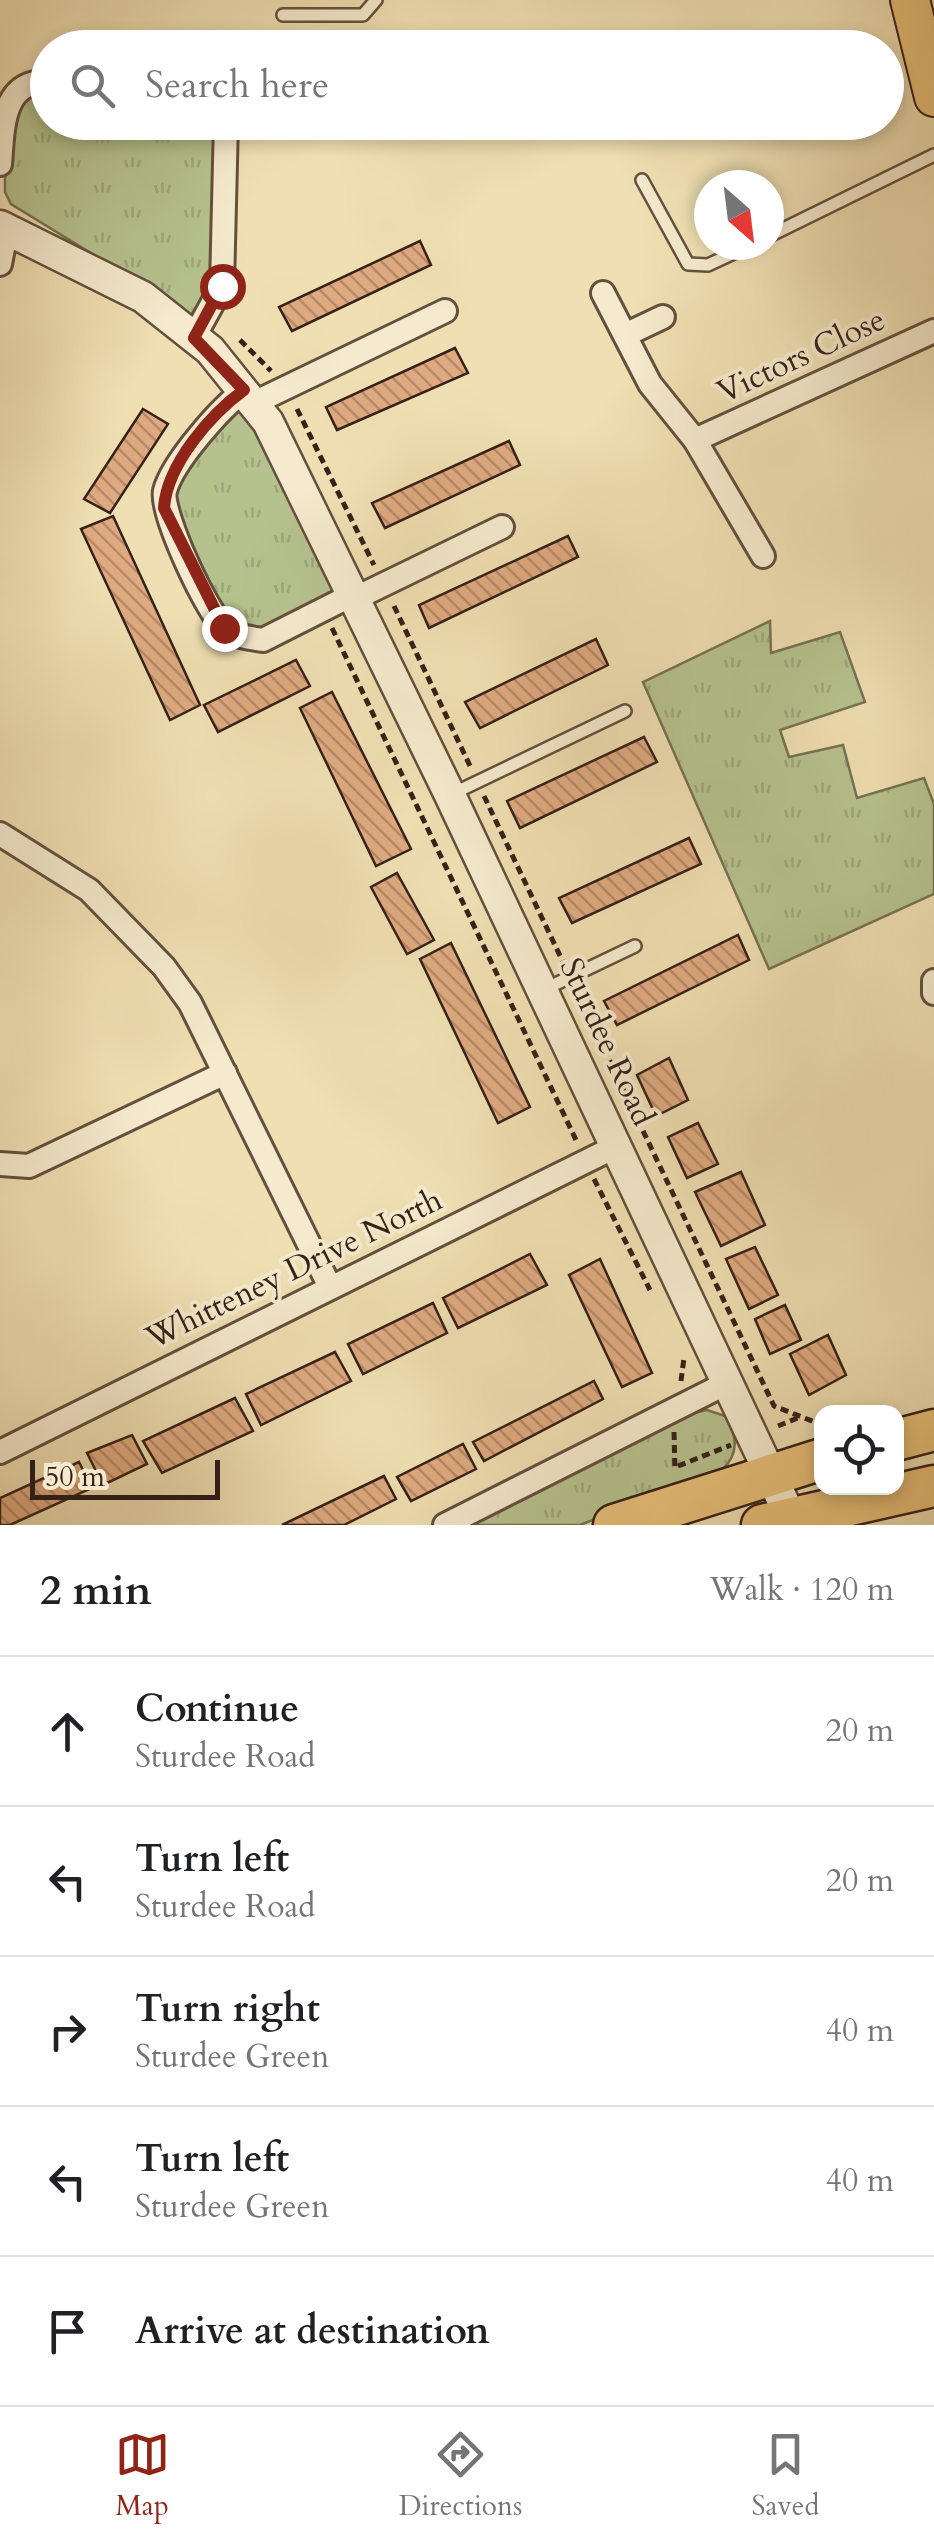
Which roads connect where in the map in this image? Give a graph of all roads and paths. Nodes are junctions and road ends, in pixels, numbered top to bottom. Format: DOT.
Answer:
graph roads {
  1 [pos="376,0"];
  2 [pos="910,0"];
  3 [pos="283,15"];
  4 [pos="30,85"];
  5 [pos="934,96"];
  6 [pos="226,140"];
  7 [pos="934,155"];
  8 [pos="0,164"];
  9 [pos="642,180"];
  10 [pos="4,227"];
  11 [pos="784,229"];
  12 [pos="720,260"];
  13 [pos="0,264"];
  14 [pos="603,293"];
  15 [pos="445,311"];
  16 [pos="662,317"];
  17 [pos="934,330"];
  18 [pos="624,335"];
  19 [pos="194,338"];
  20 [pos="250,396"];
  21 [pos="695,440"];
  22 [pos="502,527"];
  23 [pos="762,556"];
  24 [pos="355,596"];
  25 [pos="323,610"];
  26 [pos="626,711"];
  27 [pos="450,795"];
  28 [pos="0,834"];
  29 [pos="635,946"];
  30 [pos="934,981"];
  31 [pos="543,990"];
  32 [pos="934,993"];
  33 [pos="226,1073"];
  34 [pos="617,1146"];
  35 [pos="586,1161"];
  36 [pos="0,1164"];
  37 [pos="330,1287"];
  38 [pos="651,1292"];
  39 [pos="677,1343"];
  40 [pos="730,1382"];
  41 [pos="667,1413"];
  42 [pos="934,1430"];
  43 [pos="904,1438"];
  44 [pos="0,1452"];
  45 [pos="814,1461"];
  46 [pos="771,1473"];
  47 [pos="934,1486"];
  48 [pos="776,1522"];
  49 [pos="446,1525"];
  50 [pos="614,1525"];
  1 -- 3 [label="lane"];
  2 -- 5 [label="main road"];
  4 -- 8 [label="street"];
  6 -- 19 [label="street"];
  7 -- 11 [label="lane"];
  9 -- 12 [label="lane"];
  10 -- 13 [label="street"];
  10 -- 19 [label="street, Sturdee Road"];
  14 -- 18 [label="street, Victors Close"];
  15 -- 20 [label="street"];
  16 -- 18 [label="street"];
  17 -- 21 [label="street, Victors Close"];
  18 -- 21 [label="street, Victors Close"];
  19 -- 20 [label="street, Sturdee Road"];
  20 -- 24 [label="street, Sturdee Road"];
  20 -- 25 [label="street"];
  21 -- 23 [label="street, Victors Close"];
  22 -- 24 [label="street"];
  24 -- 25 [label="street"];
  24 -- 27 [label="street, Sturdee Road"];
  25 -- 35 [label="path"];
  26 -- 27 [label="lane"];
  27 -- 31 [label="street, Sturdee Road"];
  28 -- 33 [label="street"];
  29 -- 31 [label="lane"];
  30 -- 32 [label="street"];
  31 -- 34 [label="street, Sturdee Road"];
  33 -- 36 [label="street"];
  33 -- 37 [label="street"];
  34 -- 35 [label="street, Whitteney Drive North"];
  34 -- 40 [label="street, Sturdee Road"];
  35 -- 37 [label="street, Whitteney Drive North"];
  35 -- 38 [label="path"];
  37 -- 44 [label="street, Whitteney Drive North"];
  39 -- 41 [label="path"];
  40 -- 41 [label="street"];
  40 -- 46 [label="street, Sturdee Road"];
  41 -- 49 [label="street"];
  42 -- 43 [label="highway"];
  45 -- 46 [label="highway"];
  46 -- 48 [label="street, Sturdee Road"];
  46 -- 50 [label="highway"];
  47 -- 48 [label="highway"];
}
